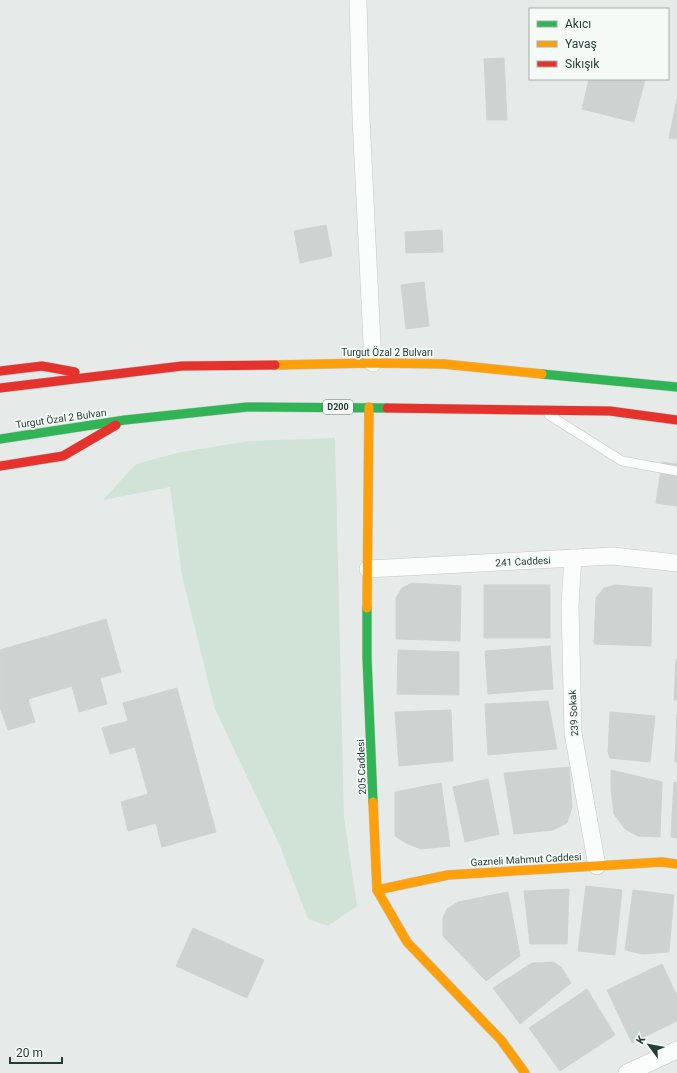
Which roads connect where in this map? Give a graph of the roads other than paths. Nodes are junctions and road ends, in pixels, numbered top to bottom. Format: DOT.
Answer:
graph roads {
  1 [pos="358,0"];
  2 [pos="373,362"];
  3 [pos="0,371"];
  4 [pos="96,377"];
  5 [pos="677,387"];
  6 [pos="0,388"];
  7 [pos="369,407"];
  8 [pos="540,410"];
  9 [pos="125,420"];
  10 [pos="677,420"];
  11 [pos="0,438"];
  12 [pos="0,466"];
  13 [pos="677,471"];
  14 [pos="573,558"];
  15 [pos="677,564"];
  16 [pos="368,569"];
  17 [pos="677,864"];
  18 [pos="597,866"];
  19 [pos="377,890"];
  20 [pos="677,1050"];
  21 [pos="525,1073"];
  22 [pos="627,1073"];
  1 -- 2 [label="street"];
  2 -- 4 [label="main road, Turgut Özal 2 Bulvarı"];
  2 -- 5 [label="main road, Turgut Özal 2 Bulvarı"];
  3 -- 4 [label="main road, Turgut Özal 2 Bulvarı"];
  4 -- 6 [label="main road, Turgut Özal 2 Bulvarı"];
  7 -- 8 [label="main road, Turgut Özal 2 Bulvarı / D200"];
  7 -- 9 [label="main road, Turgut Özal 2 Bulvarı / D200"];
  7 -- 16 [label="main road, 205 Caddesi"];
  8 -- 10 [label="main road, Turgut Özal 2 Bulvarı / D200"];
  8 -- 13 [label="lane"];
  9 -- 11 [label="main road, Turgut Özal 2 Bulvarı / D200"];
  9 -- 12 [label="main road, Turgut Özal 2 Bulvarı"];
  14 -- 15 [label="street, 241 Caddesi"];
  14 -- 16 [label="street, 241 Caddesi"];
  14 -- 18 [label="street, 239 Sokak"];
  16 -- 19 [label="main road, 205 Caddesi"];
  17 -- 18 [label="main road, Gazneli Mahmut Caddesi"];
  18 -- 19 [label="main road, Gazneli Mahmut Caddesi"];
  19 -- 21 [label="main road, 205 Caddesi"];
  20 -- 22 [label="street"];
}
